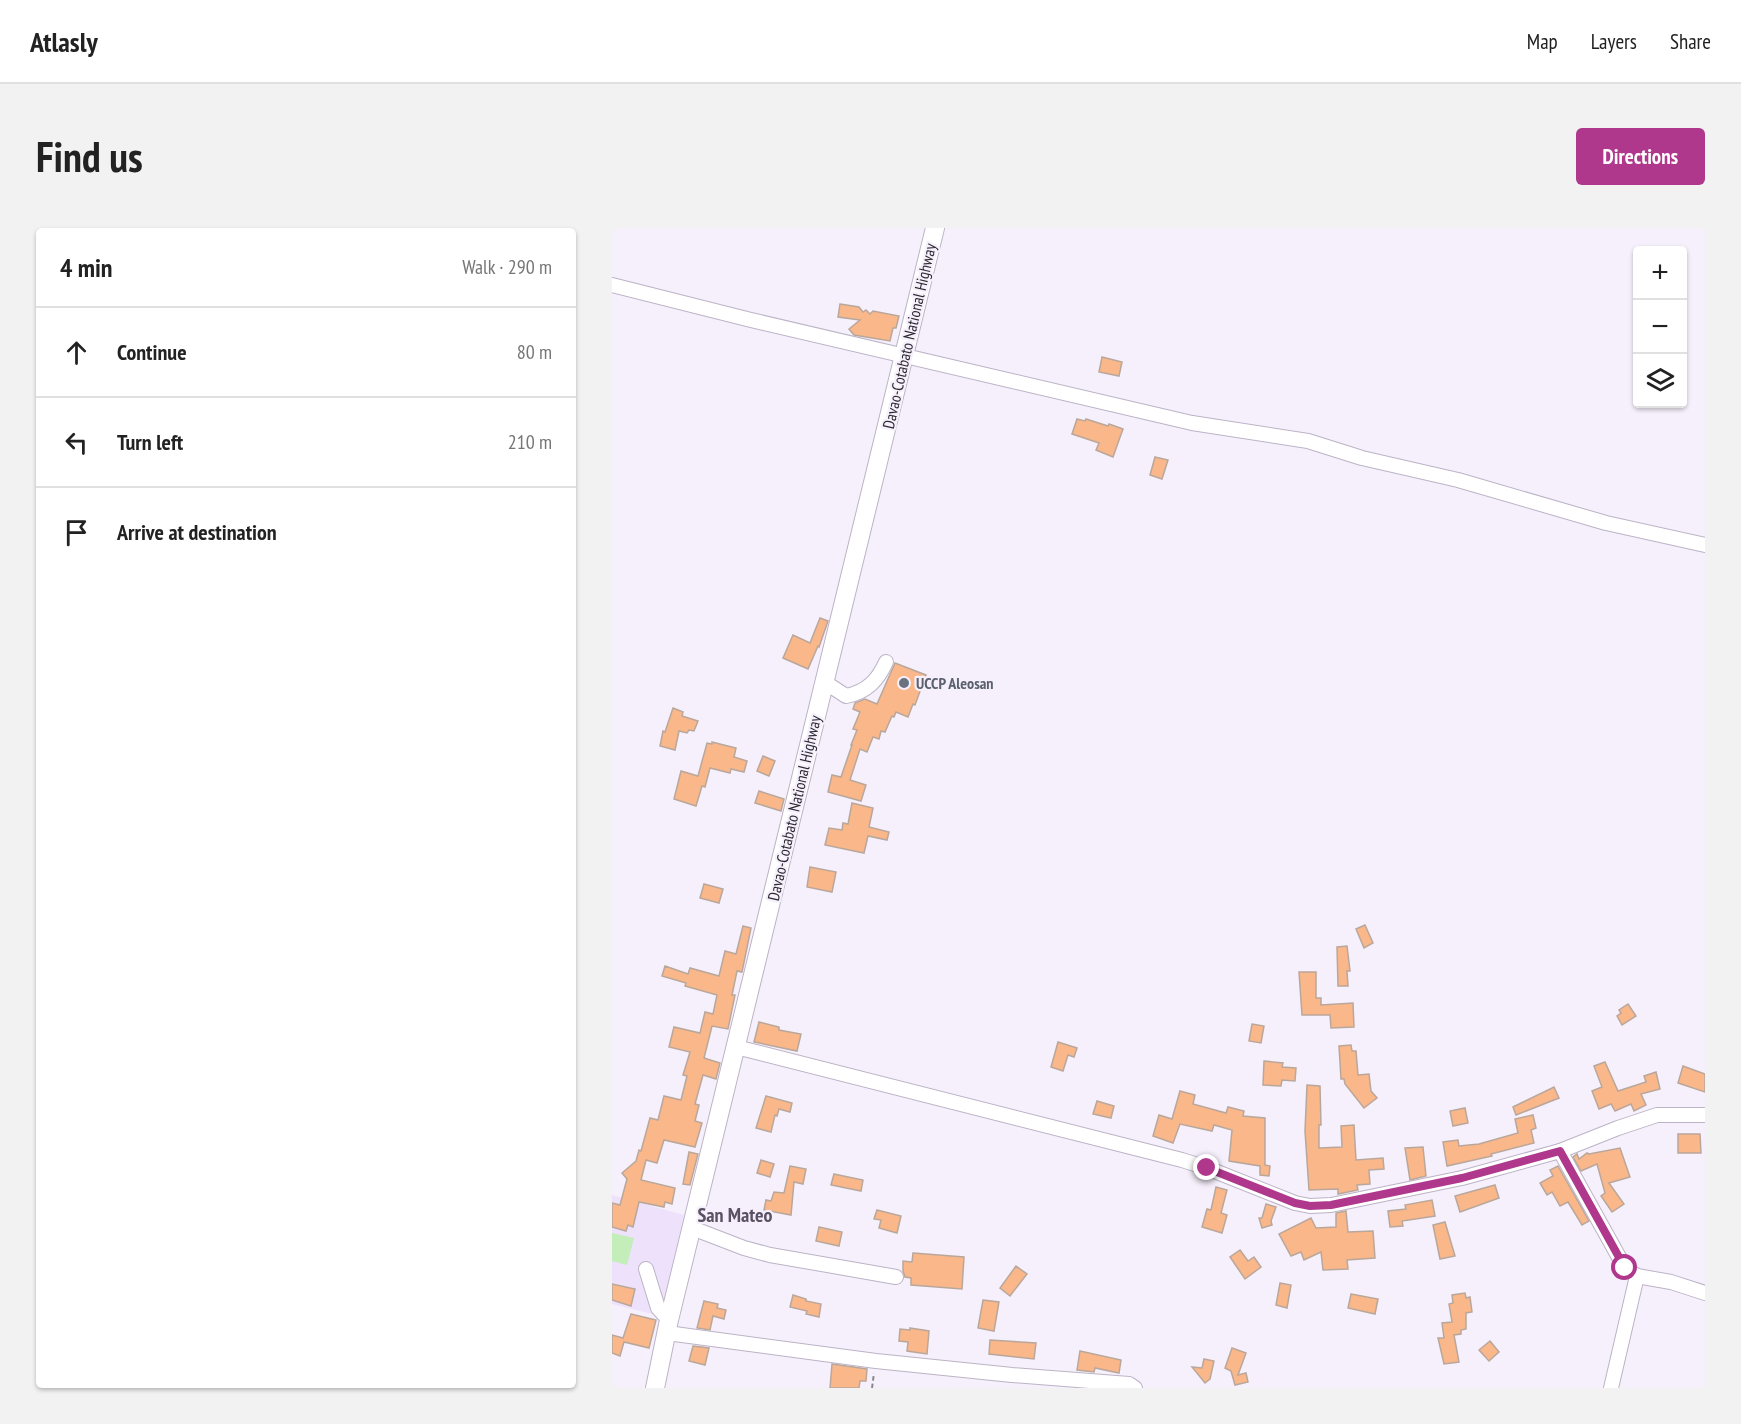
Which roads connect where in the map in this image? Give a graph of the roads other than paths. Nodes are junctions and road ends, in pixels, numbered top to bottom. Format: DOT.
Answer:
graph roads {
  1 [pos="935,228"];
  2 [pos="612,285"];
  3 [pos="905,355"];
  4 [pos="1705,545"];
  5 [pos="886,662"];
  6 [pos="823,681"];
  7 [pos="736,1047"];
  8 [pos="1705,1115"];
  9 [pos="1560,1151"];
  10 [pos="692,1228"];
  11 [pos="646,1269"];
  12 [pos="1637,1276"];
  13 [pos="896,1277"];
  14 [pos="1705,1293"];
  15 [pos="668,1326"];
  16 [pos="655,1388"];
  17 [pos="1135,1388"];
  18 [pos="1611,1388"];
  1 -- 3 [label="highway, Davao-Cotabato National Highway"];
  2 -- 3 [label="street"];
  3 -- 4 [label="street"];
  3 -- 6 [label="highway, Davao-Cotabato National Highway"];
  5 -- 6 [label="street"];
  6 -- 7 [label="highway, Davao-Cotabato National Highway"];
  7 -- 9 [label="street"];
  7 -- 10 [label="highway, Davao-Cotabato National Highway"];
  8 -- 9 [label="street"];
  9 -- 12 [label="street"];
  10 -- 13 [label="street"];
  10 -- 15 [label="highway, Davao-Cotabato National Highway"];
  11 -- 15 [label="street"];
  12 -- 14 [label="street"];
  12 -- 18 [label="street"];
  15 -- 16 [label="highway, Davao-Cotabato National Highway"];
  15 -- 17 [label="street"];
}
